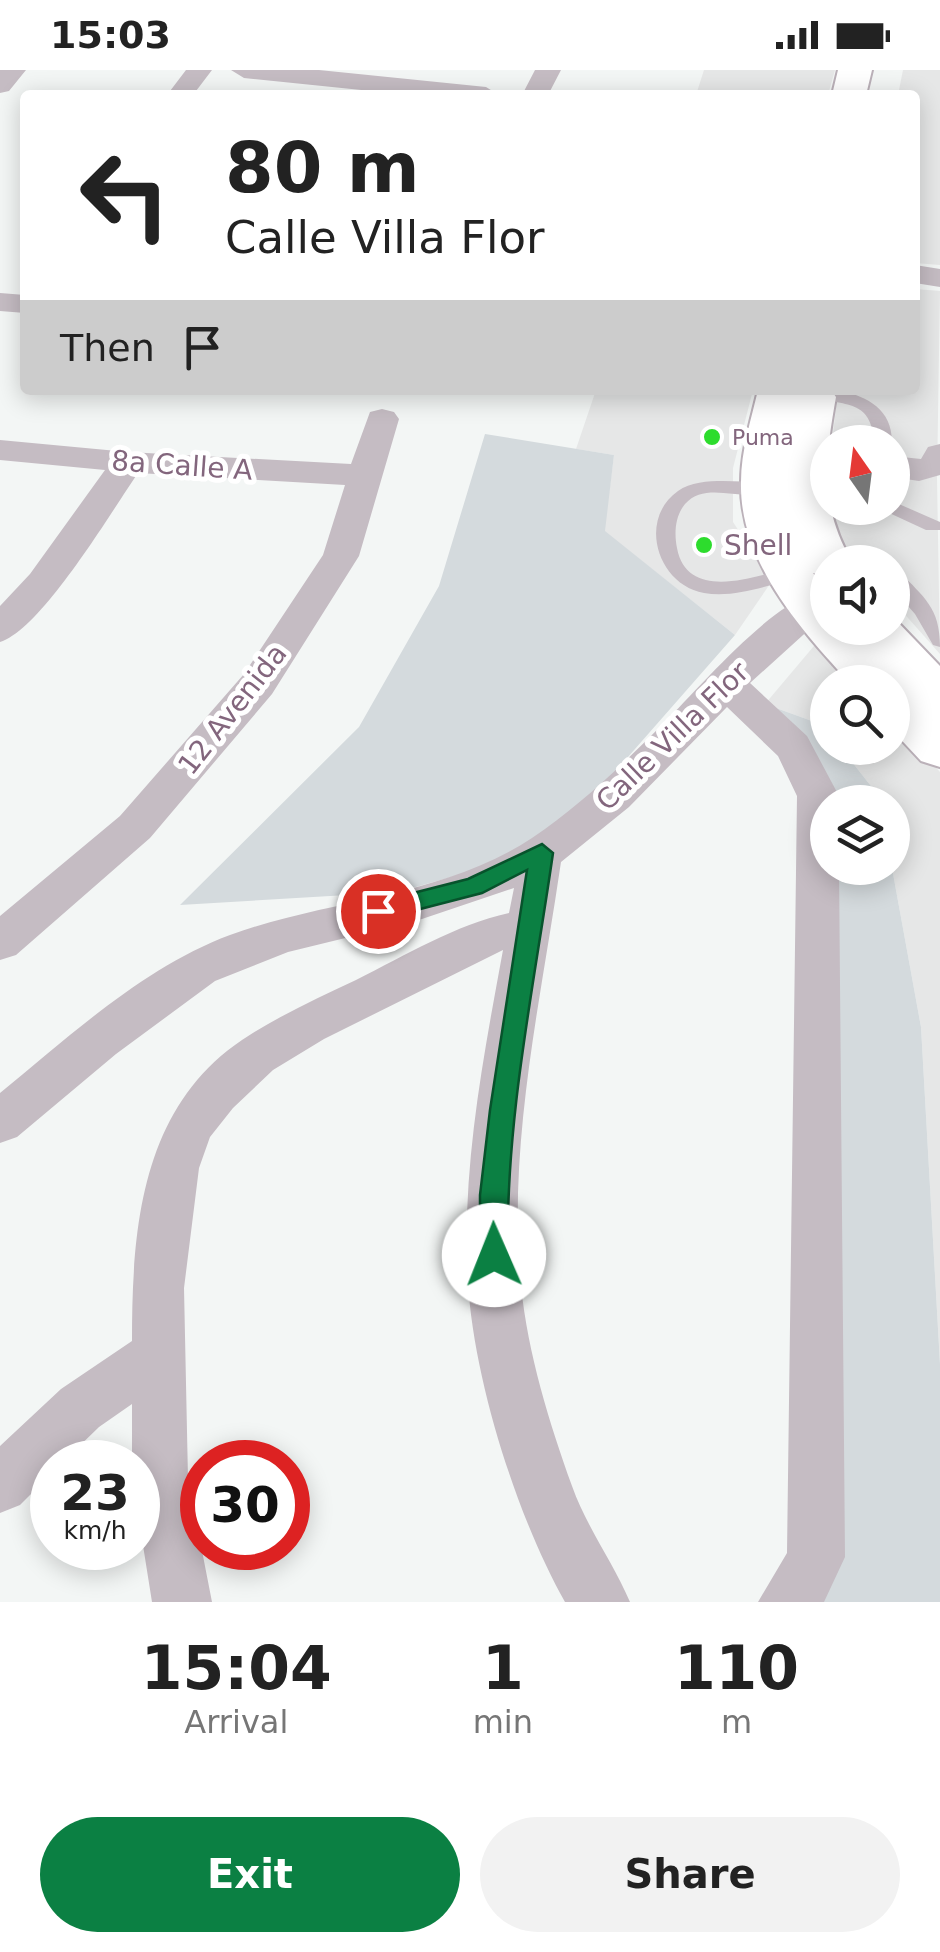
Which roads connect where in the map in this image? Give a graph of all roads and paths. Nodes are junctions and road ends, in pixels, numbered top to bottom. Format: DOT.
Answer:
graph roads {
  1 [pos="13,70"];
  2 [pos="199,70"];
  3 [pos="244,70"];
  4 [pos="0,85"];
  5 [pos="362,89"];
  6 [pos="184,90"];
  7 [pos="804,395"];
  8 [pos="844,395"];
  9 [pos="383,404"];
  10 [pos="881,425"];
  11 [pos="0,450"];
  12 [pos="940,454"];
  13 [pos="128,462"];
  14 [pos="910,468"];
  15 [pos="364,475"];
  16 [pos="805,475"];
  17 [pos="910,515"];
  18 [pos="933,526"];
  19 [pos="810,575"];
  20 [pos="810,578"];
  21 [pos="810,584"];
  22 [pos="910,595"];
  23 [pos="0,629"];
  24 [pos="940,640"];
  25 [pos="891,645"];
  26 [pos="726,685"];
  27 [pos="940,697"];
  28 [pos="910,717"];
  29 [pos="940,748"];
  30 [pos="542,853"];
  31 [pos="530,926"];
  32 [pos="0,942"];
  33 [pos="0,1122"];
  34 [pos="158,1354"];
  35 [pos="0,1484"];
  36 [pos="182,1602"];
  37 [pos="600,1602"];
  38 [pos="788,1602"];
  1 -- 4 [label="street"];
  2 -- 6 [label="street"];
  3 -- 5 [label="street"];
  7 -- 16 [label="main road"];
  8 -- 10 [label="lane"];
  9 -- 15 [label="street, 12 Avenida"];
  11 -- 13 [label="street, 8a Calle A"];
  12 -- 14 [label="street"];
  13 -- 15 [label="street, 8a Calle A"];
  13 -- 23 [label="street"];
  15 -- 32 [label="street, 12 Avenida"];
  16 -- 19 [label="main road"];
  16 -- 20 [label="lane"];
  17 -- 18 [label="lane"];
  21 -- 26 [label="street, Calle Villa Flor"];
  22 -- 24 [label="lane"];
  25 -- 27 [label="main road"];
  26 -- 30 [label="street, Calle Villa Flor"];
  26 -- 38 [label="street"];
  28 -- 29 [label="main road"];
  30 -- 31 [label="street"];
  30 -- 33 [label="street, Calle Villa Flor"];
  31 -- 34 [label="street"];
  31 -- 37 [label="street"];
  34 -- 35 [label="street"];
  34 -- 36 [label="street"];
}
